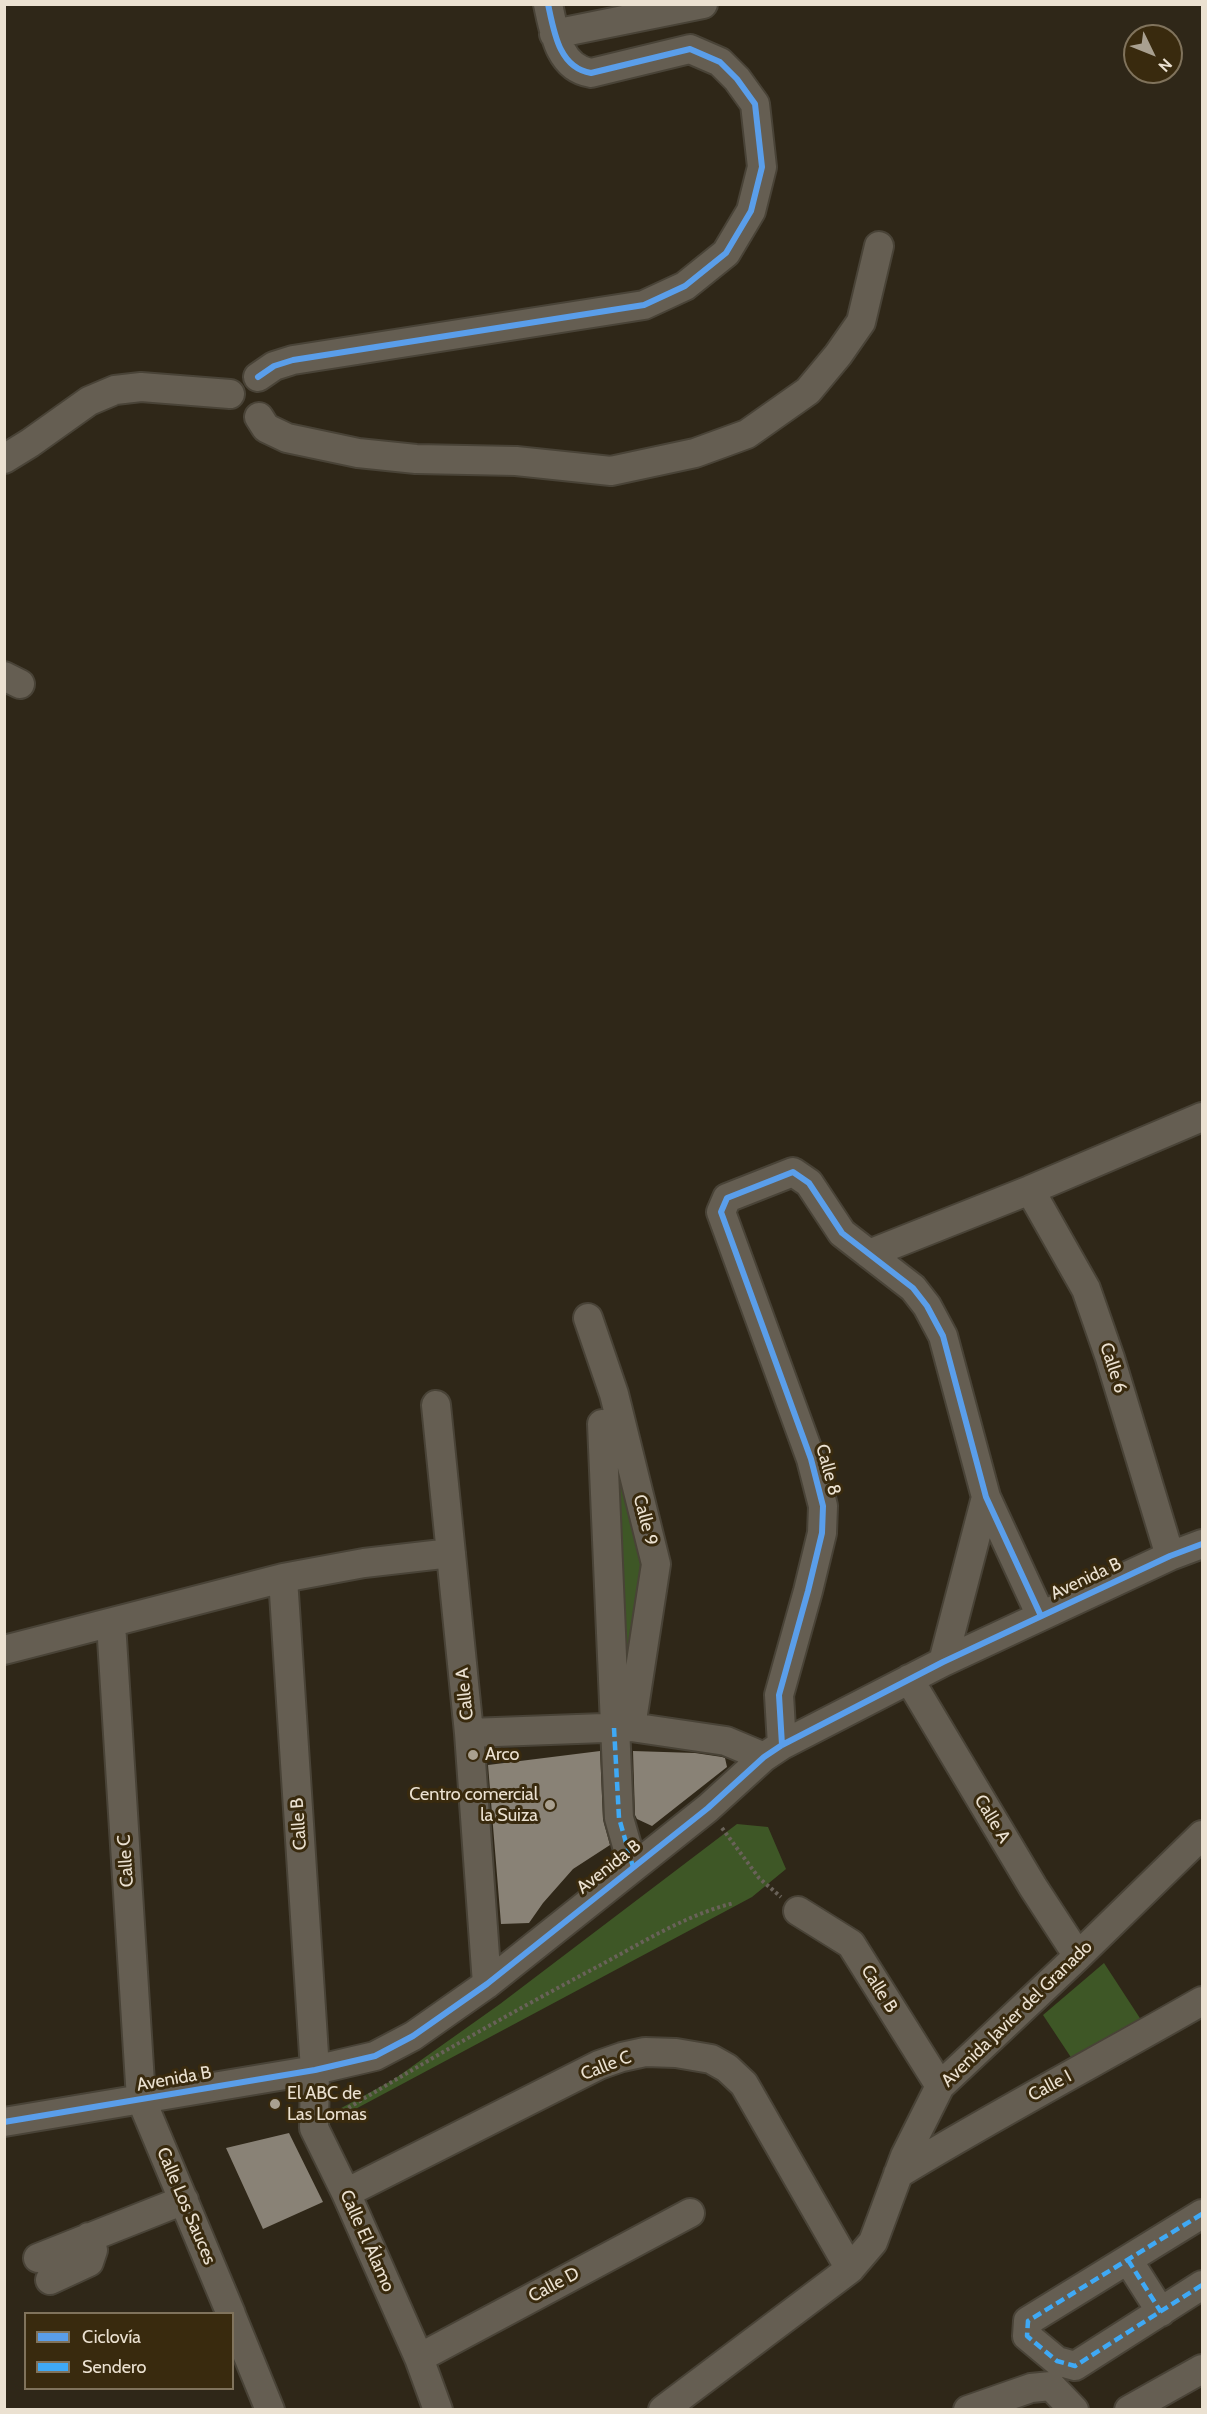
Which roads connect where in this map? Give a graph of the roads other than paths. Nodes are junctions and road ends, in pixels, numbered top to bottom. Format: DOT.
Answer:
graph roads {
  1 [pos="548,4"];
  2 [pos="703,4"];
  3 [pos="554,34"];
  4 [pos="879,246"];
  5 [pos="258,377"];
  6 [pos="230,394"];
  7 [pos="260,417"];
  8 [pos="4,459"];
  9 [pos="1203,1117"];
  10 [pos="1030,1191"];
  11 [pos="869,1254"];
  12 [pos="588,1318"];
  13 [pos="436,1405"];
  14 [pos="602,1424"];
  15 [pos="986,1497"];
  16 [pos="1203,1544"];
  17 [pos="451,1553"];
  18 [pos="1170,1556"];
  19 [pos="283,1578"];
  20 [pos="1041,1616"];
  21 [pos="111,1623"];
  22 [pos="4,1650"];
  23 [pos="943,1662"];
  24 [pos="909,1679"];
  25 [pos="623,1727"];
  26 [pos="469,1733"];
  27 [pos="773,1751"];
  28 [pos="1203,1835"];
  29 [pos="633,1868"];
  30 [pos="798,1911"];
  31 [pos="1078,1956"];
  32 [pos="487,1984"];
  33 [pos="1203,2001"];
  34 [pos="315,2070"];
  35 [pos="940,2086"];
  36 [pos="141,2099"];
  37 [pos="4,2122"];
  38 [pos="898,2174"];
  39 [pos="346,2193"];
  40 [pos="184,2199"];
  41 [pos="690,2213"];
  42 [pos="1203,2214"];
  43 [pos="1128,2260"];
  44 [pos="44,2269"];
  45 [pos="850,2269"];
  46 [pos="1203,2285"];
  47 [pos="231,2312"];
  48 [pos="1161,2312"];
  49 [pos="234,2320"];
  50 [pos="418,2358"];
  51 [pos="1203,2369"];
  52 [pos="270,2409"];
  53 [pos="438,2409"];
  54 [pos="663,2409"];
  55 [pos="968,2409"];
  56 [pos="1074,2409"];
  57 [pos="1129,2409"];
  1 -- 3 [label="street"];
  2 -- 3 [label="street"];
  3 -- 5 [label="street"];
  4 -- 7 [label="street"];
  5 -- 6 [label="street"];
  5 -- 7 [label="street"];
  6 -- 7 [label="street"];
  6 -- 8 [label="street"];
  9 -- 10 [label="street"];
  10 -- 11 [label="street"];
  10 -- 18 [label="street, Calle 6"];
  11 -- 15 [label="street"];
  11 -- 27 [label="street, Calle 8"];
  12 -- 25 [label="street, Calle 9"];
  13 -- 17 [label="street, Calle A"];
  14 -- 25 [label="street"];
  15 -- 20 [label="street"];
  15 -- 23 [label="street"];
  16 -- 18 [label="street, Avenida B"];
  17 -- 19 [label="street"];
  17 -- 26 [label="street, Calle A"];
  18 -- 20 [label="street, Avenida B"];
  19 -- 21 [label="street"];
  19 -- 34 [label="street, Calle B"];
  20 -- 23 [label="street, Avenida B"];
  21 -- 22 [label="street"];
  21 -- 36 [label="street, Calle C"];
  23 -- 24 [label="street, Avenida B"];
  24 -- 27 [label="street, Avenida B"];
  24 -- 31 [label="street, Calle A"];
  25 -- 26 [label="street"];
  25 -- 27 [label="street"];
  25 -- 29 [label="street"];
  26 -- 32 [label="street, Calle A"];
  27 -- 29 [label="street, Avenida B"];
  28 -- 31 [label="street, Avenida Javier del Granado"];
  29 -- 32 [label="street, Avenida B"];
  30 -- 35 [label="street, Calle B"];
  31 -- 35 [label="street, Avenida Javier del Granado"];
  32 -- 34 [label="street, Avenida B"];
  33 -- 38 [label="street, Calle I"];
  34 -- 36 [label="street, Avenida B"];
  34 -- 39 [label="street, Calle El Álamo"];
  35 -- 38 [label="street, Avenida Javier del Granado"];
  36 -- 37 [label="street, Avenida B"];
  36 -- 40 [label="street, Calle Los Sauces"];
  38 -- 45 [label="street, Avenida Javier del Granado"];
  39 -- 45 [label="street, Calle C"];
  39 -- 50 [label="street, Calle El Álamo"];
  40 -- 44 [label="street"];
  40 -- 47 [label="street, Calle Los Sauces"];
  41 -- 50 [label="street, Calle D"];
  42 -- 43 [label="street"];
  43 -- 48 [label="street"];
  43 -- 48 [label="street"];
  45 -- 54 [label="street, Avenida Javier del Granado"];
  46 -- 48 [label="street"];
  49 -- 52 [label="street, Calle Los Sauces"];
  50 -- 53 [label="street, Calle El Álamo"];
  51 -- 57 [label="street"];
  55 -- 56 [label="street"];
}
